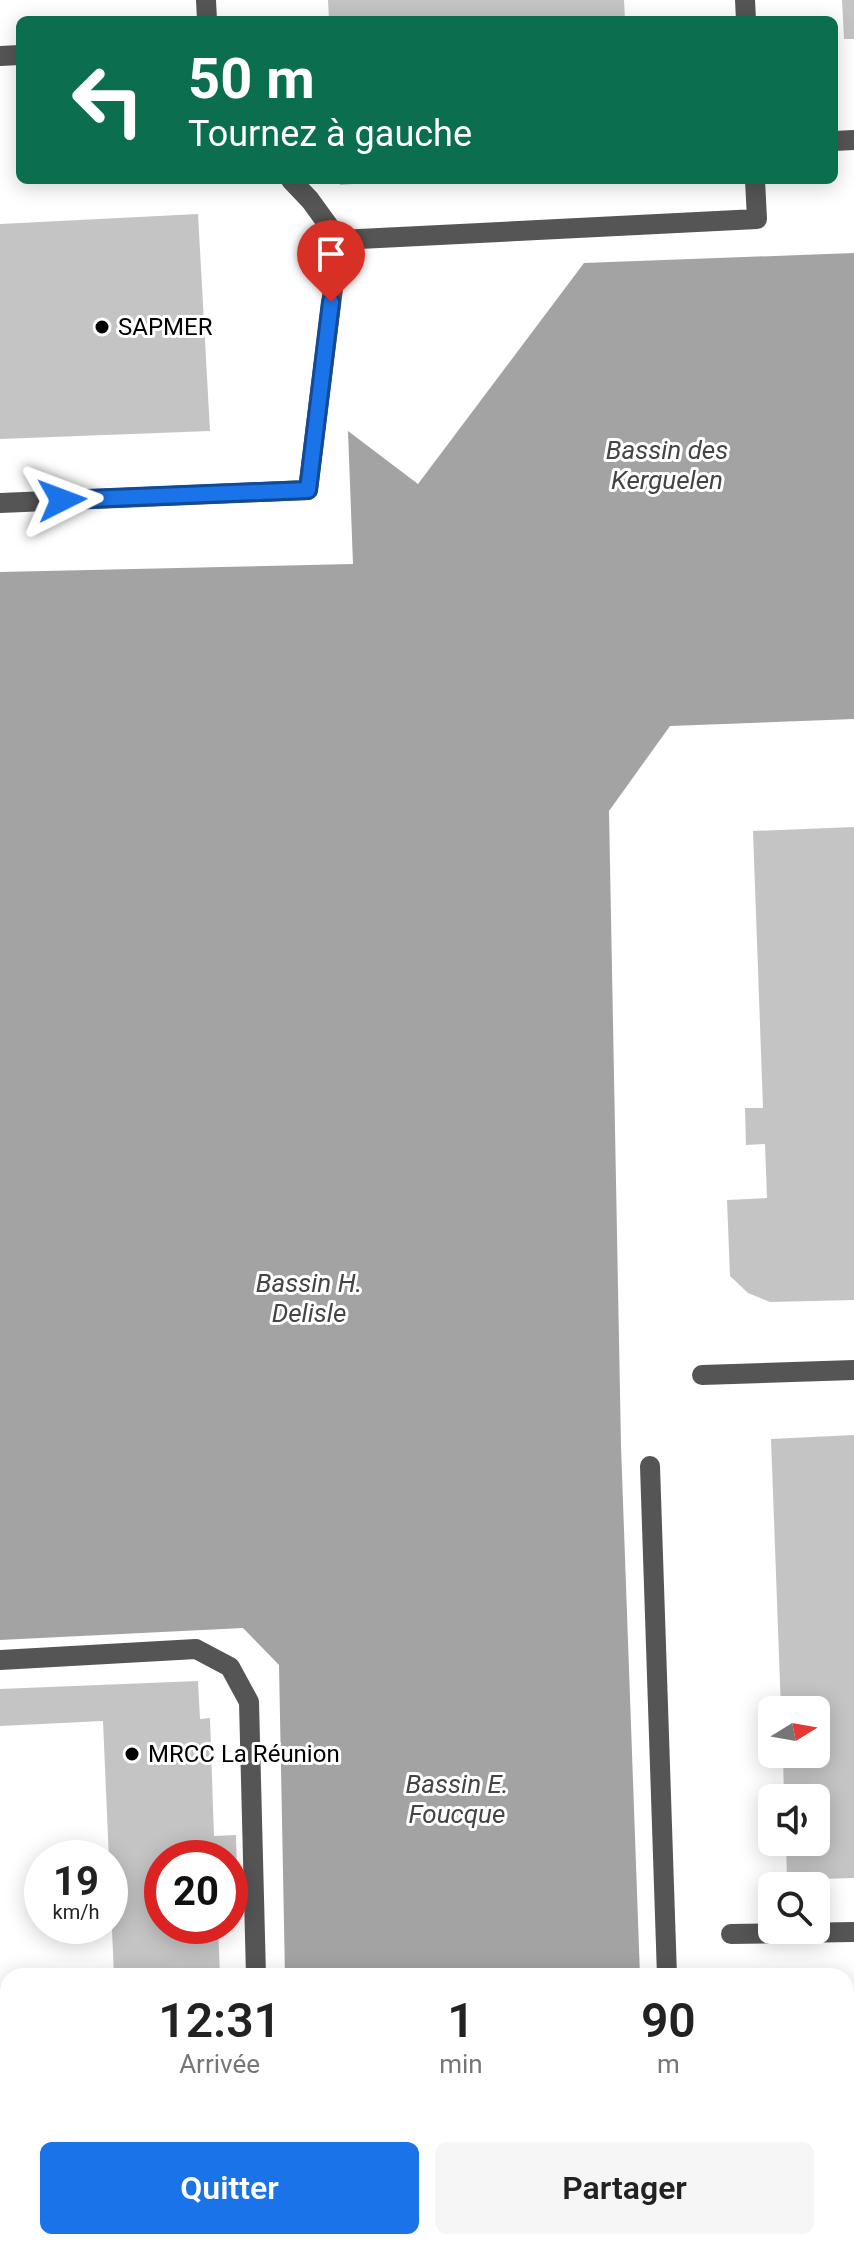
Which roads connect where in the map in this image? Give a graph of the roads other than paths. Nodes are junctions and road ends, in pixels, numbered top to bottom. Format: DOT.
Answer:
graph roads {
  1 [pos="295,184"];
  2 [pos="755,184"];
  3 [pos="339,240"];
  4 [pos="0,503"];
  5 [pos="854,1370"];
  6 [pos="702,1375"];
  7 [pos="650,1466"];
  8 [pos="0,1660"];
  9 [pos="854,1932"];
  10 [pos="731,1934"];
  11 [pos="256,1968"];
  12 [pos="667,1968"];
  1 -- 3 [label="street"];
  2 -- 3 [label="street"];
  3 -- 4 [label="street"];
  5 -- 6 [label="street"];
  7 -- 12 [label="street"];
  8 -- 11 [label="street"];
  9 -- 10 [label="street"];
}
